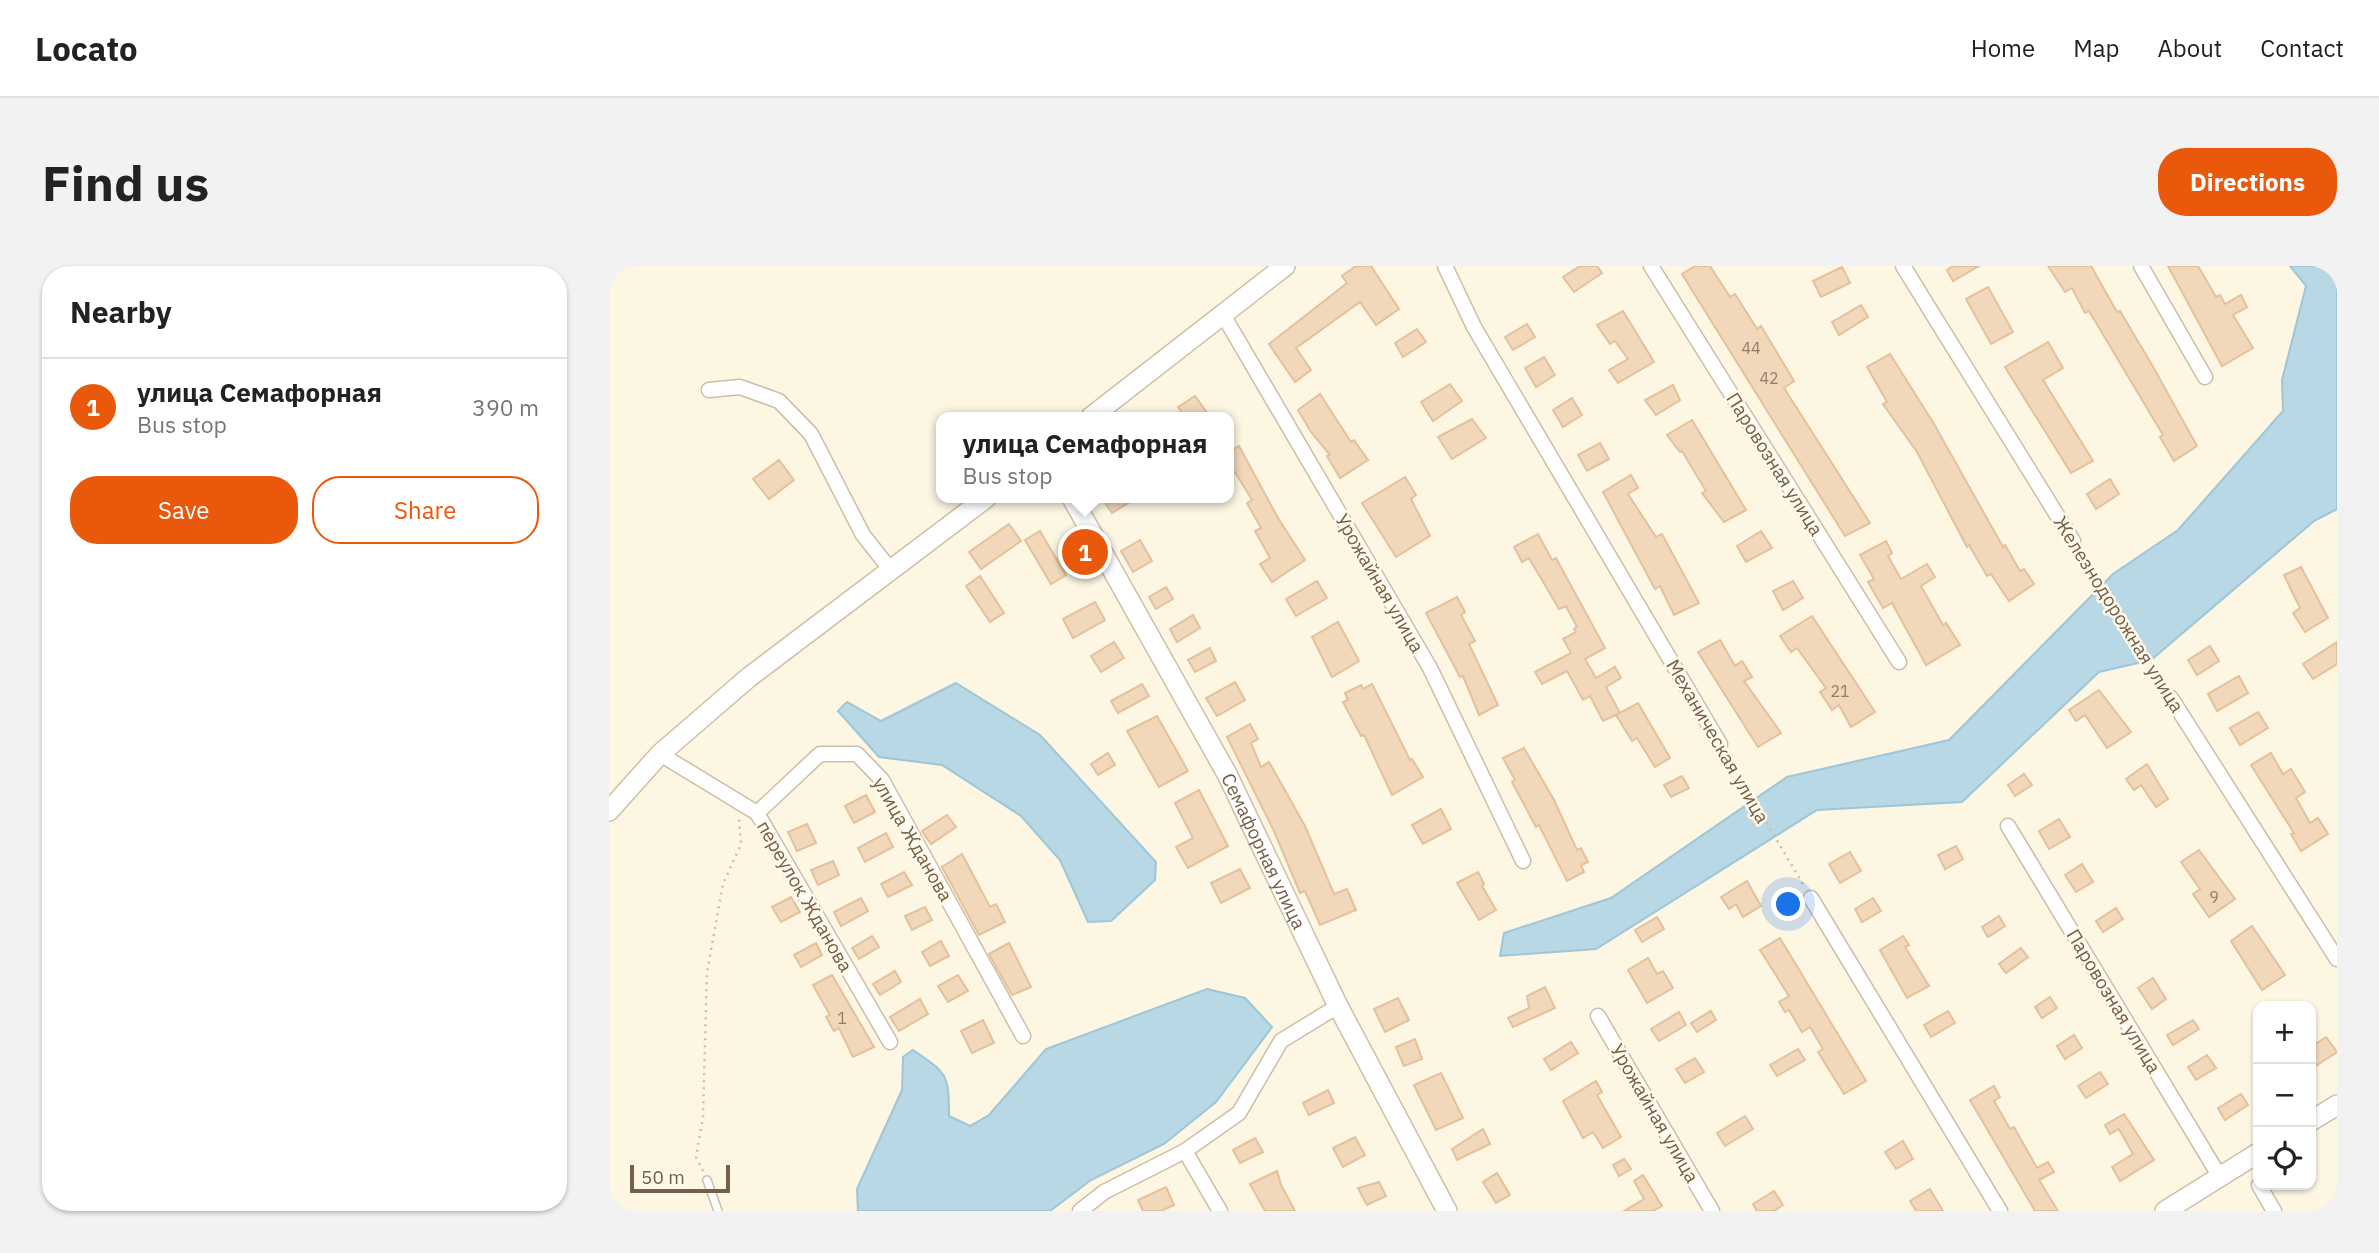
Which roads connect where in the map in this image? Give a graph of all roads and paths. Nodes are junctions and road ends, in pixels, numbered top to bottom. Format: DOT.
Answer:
graph roads {
  1 [pos="1285,266"];
  2 [pos="1445,266"];
  3 [pos="1651,266"];
  4 [pos="1903,266"];
  5 [pos="2141,266"];
  6 [pos="1222,313"];
  7 [pos="2205,377"];
  8 [pos="709,390"];
  9 [pos="1097,412"];
  10 [pos="979,503"];
  11 [pos="1075,503"];
  12 [pos="2073,541"];
  13 [pos="890,569"];
  14 [pos="1899,662"];
  15 [pos="2171,698"];
  16 [pos="1720,744"];
  17 [pos="660,754"];
  18 [pos="729,796"];
  19 [pos="609,811"];
  20 [pos="757,813"];
  21 [pos="2008,825"];
  22 [pos="1523,862"];
  23 [pos="1811,898"];
  24 [pos="2337,959"];
  25 [pos="1338,1006"];
  26 [pos="1598,1016"];
  27 [pos="1023,1036"];
  28 [pos="890,1042"];
  29 [pos="2337,1105"];
  30 [pos="2316,1118"];
  31 [pos="1185,1151"];
  32 [pos="2252,1157"];
  33 [pos="2220,1177"];
  34 [pos="708,1180"];
  35 [pos="2262,1190"];
  36 [pos="1084,1210"];
  37 [pos="718,1211"];
  38 [pos="1220,1211"];
  39 [pos="1447,1211"];
  40 [pos="1712,1211"];
  41 [pos="2000,1211"];
  42 [pos="2165,1211"];
  43 [pos="2274,1211"];
  1 -- 6 [label="street"];
  2 -- 16 [label="street, Механическая улица"];
  3 -- 14 [label="street, Паровозная улица"];
  4 -- 12 [label="street, Железнодорожная улица"];
  5 -- 7 [label="street"];
  6 -- 9 [label="street"];
  6 -- 22 [label="street, Урожайная улица"];
  8 -- 13 [label="street"];
  10 -- 13 [label="street"];
  11 -- 25 [label="street, Семафорная улица"];
  12 -- 15 [label="path, Железнодорожная улица"];
  13 -- 17 [label="street"];
  15 -- 24 [label="street, Железнодорожная улица"];
  16 -- 23 [label="path, Механическая улица"];
  17 -- 18 [label="street, переулок Жданова"];
  17 -- 19 [label="street"];
  18 -- 20 [label="street, переулок Жданова"];
  18 -- 34 [label="path"];
  20 -- 27 [label="street, улица Жданова"];
  20 -- 28 [label="street, переулок Жданова"];
  21 -- 33 [label="street, Паровозная улица"];
  23 -- 41 [label="street"];
  25 -- 31 [label="street"];
  25 -- 39 [label="street, Семафорная улица"];
  26 -- 40 [label="street, Урожайная улица"];
  29 -- 30 [label="street"];
  31 -- 36 [label="street"];
  31 -- 38 [label="street"];
  32 -- 33 [label="street"];
  33 -- 42 [label="street"];
  34 -- 37 [label="lane"];
  35 -- 43 [label="street"];
}
